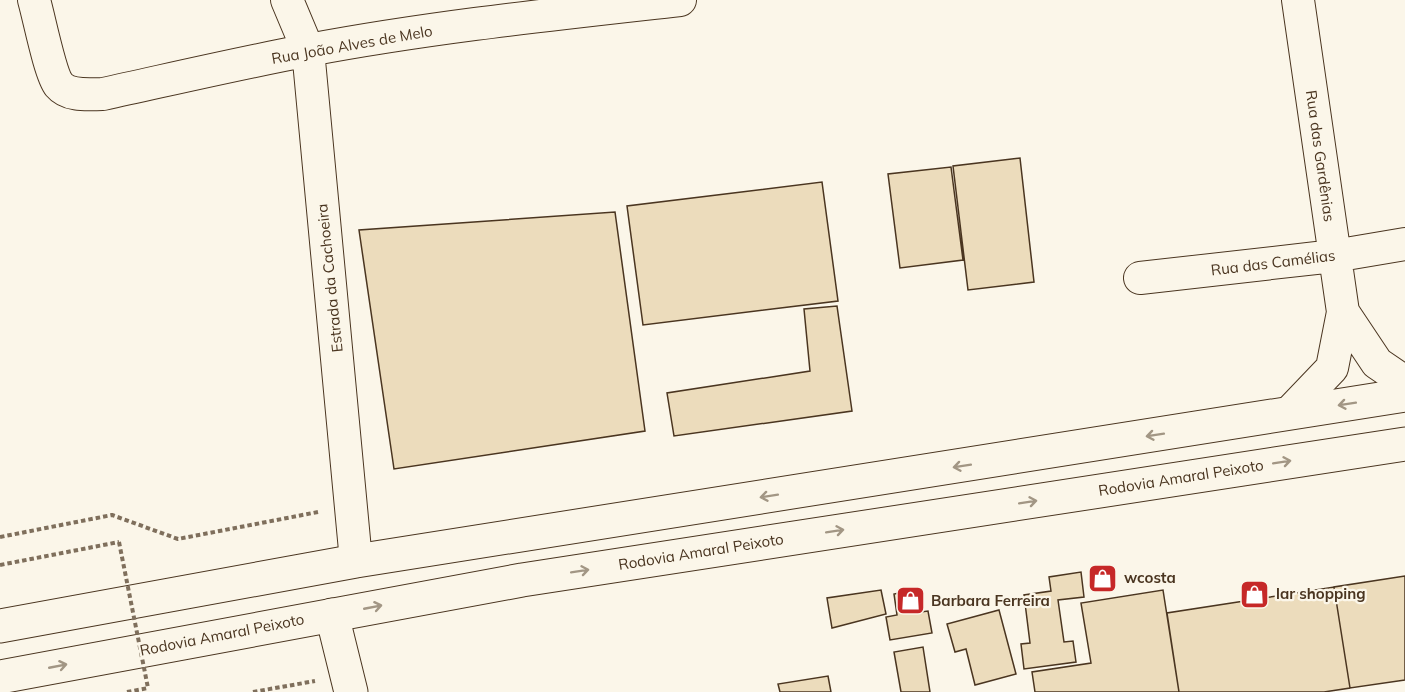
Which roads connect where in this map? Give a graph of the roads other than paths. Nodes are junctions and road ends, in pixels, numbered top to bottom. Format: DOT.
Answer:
graph roads {
  1 [pos="34,0"];
  2 [pos="287,0"];
  3 [pos="680,0"];
  4 [pos="1298,0"];
  5 [pos="501,10"];
  6 [pos="308,50"];
  7 [pos="1405,244"];
  8 [pos="1335,256"];
  9 [pos="1140,278"];
  10 [pos="1343,312"];
  11 [pos="1405,382"];
  12 [pos="1405,395"];
  13 [pos="1289,413"];
  14 [pos="1405,444"];
  15 [pos="356,561"];
  16 [pos="332,615"];
  17 [pos="0,626"];
  18 [pos="0,677"];
  19 [pos="338,686"];
  1 -- 6 [label="street, Rua João Alves de Melo"];
  2 -- 6 [label="street, Estrada da Cachoeira"];
  3 -- 5 [label="street, Rua João Alves de Melo"];
  4 -- 8 [label="street, Rua das Gardênias"];
  5 -- 6 [label="street, Rua João Alves de Melo"];
  6 -- 15 [label="street, Estrada da Cachoeira"];
  7 -- 8 [label="street, Rua das Camélias"];
  8 -- 9 [label="street, Rua das Camélias"];
  8 -- 10 [label="street, Rua das Gardênias"];
  10 -- 11 [label="street, Rua das Gardênias"];
  10 -- 13 [label="street, Rua das Gardênias"];
  12 -- 13 [label="main road, one-way"];
  13 -- 15 [label="main road, one-way"];
  16 -- 14 [label="main road, Rodovia Amaral Peixoto, one-way"];
  15 -- 17 [label="main road"];
  18 -- 16 [label="main road, Rodovia Amaral Peixoto, one-way"];
  16 -- 19 [label="main road"];
}
